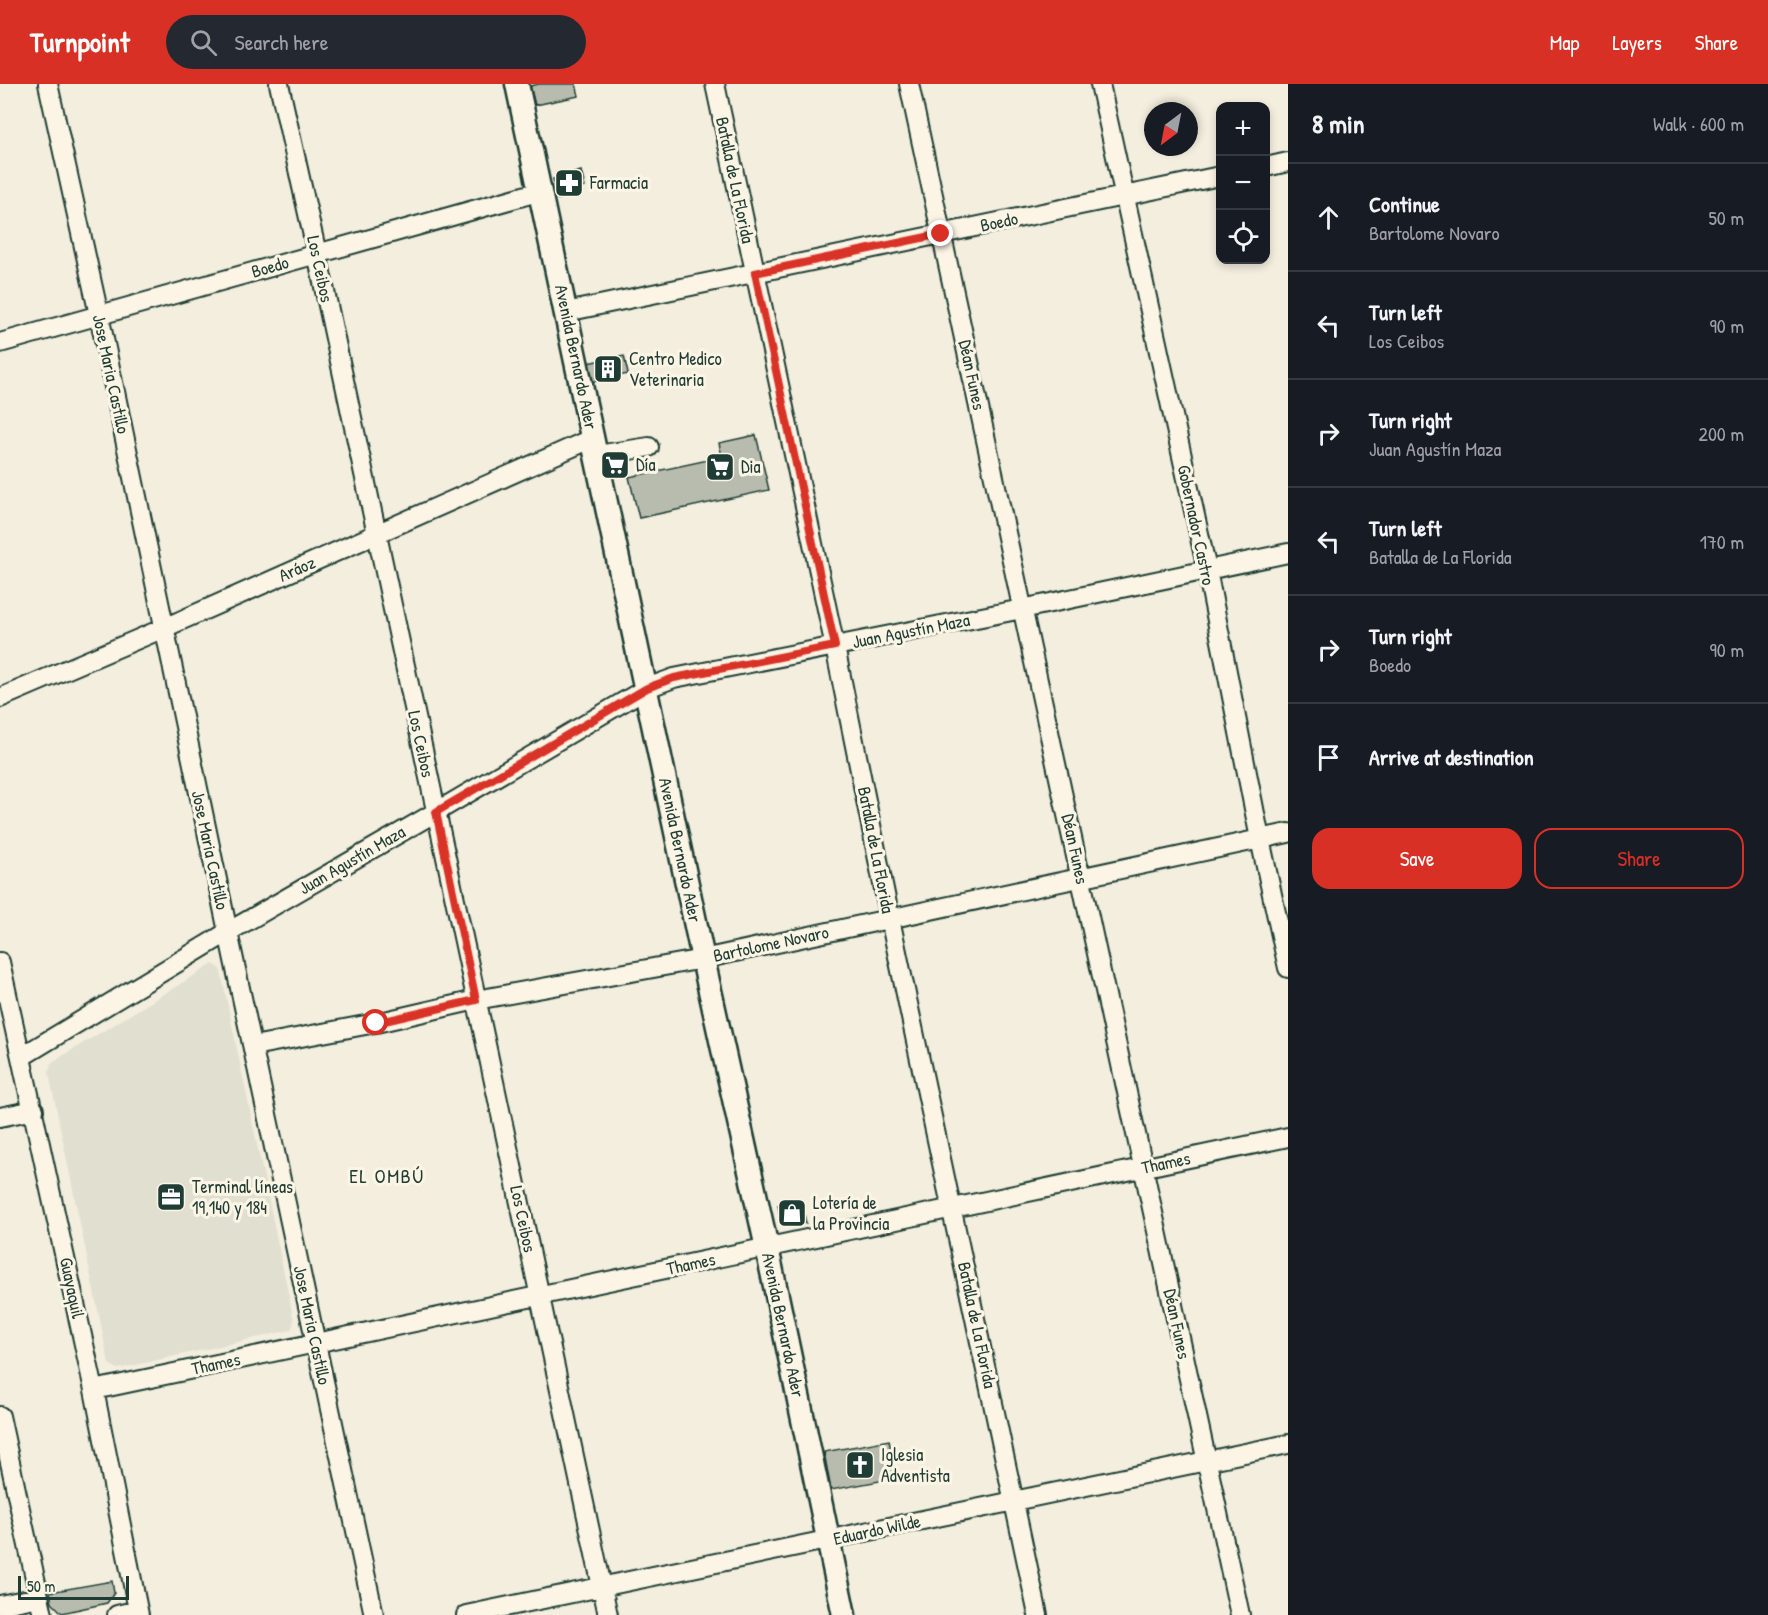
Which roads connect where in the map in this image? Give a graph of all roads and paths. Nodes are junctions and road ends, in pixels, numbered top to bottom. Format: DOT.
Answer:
graph roads {
  1 [pos="48,84"];
  2 [pos="279,84"];
  3 [pos="518,84"];
  4 [pos="715,84"];
  5 [pos="909,84"];
  6 [pos="1100,84"];
  7 [pos="1288,162"];
  8 [pos="1270,166"];
  9 [pos="1216,177"];
  10 [pos="541,191"];
  11 [pos="1124,196"];
  12 [pos="941,234"];
  13 [pos="317,254"];
  14 [pos="755,273"];
  15 [pos="566,312"];
  16 [pos="99,315"];
  17 [pos="0,343"];
  18 [pos="595,447"];
  19 [pos="650,447"];
  20 [pos="376,534"];
  21 [pos="1288,553"];
  22 [pos="1207,570"];
  23 [pos="1022,609"];
  24 [pos="164,628"];
  25 [pos="835,646"];
  26 [pos="647,688"];
  27 [pos="0,698"];
  28 [pos="436,812"];
  29 [pos="1288,833"];
  30 [pos="1260,839"];
  31 [pos="1081,878"];
  32 [pos="890,919"];
  33 [pos="228,932"];
  34 [pos="703,959"];
  35 [pos="0,962"];
  36 [pos="1288,968"];
  37 [pos="476,1000"];
  38 [pos="5,1002"];
  39 [pos="253,1046"];
  40 [pos="21,1057"];
  41 [pos="34,1110"];
  42 [pos="0,1117"];
  43 [pos="1288,1137"];
  44 [pos="1143,1168"];
  45 [pos="952,1208"];
  46 [pos="766,1248"];
  47 [pos="540,1296"];
  48 [pos="316,1344"];
  49 [pos="94,1390"];
  50 [pos="0,1416"];
  51 [pos="1288,1444"];
  52 [pos="1207,1461"];
  53 [pos="7,1486"];
  54 [pos="1014,1501"];
  55 [pos="829,1540"];
  56 [pos="602,1587"];
  57 [pos="39,1597"];
  58 [pos="0,1605"];
  59 [pos="138,1613"];
  60 [pos="43,1615"];
  61 [pos="117,1615"];
  62 [pos="374,1615"];
  63 [pos="466,1615"];
  64 [pos="608,1615"];
  65 [pos="844,1615"];
  66 [pos="1038,1615"];
  67 [pos="1240,1615"];
  1 -- 16 [label="street, Jose Maria Castillo"];
  2 -- 13 [label="street, Los Ceibos"];
  3 -- 10 [label="main road, Avenida Bernardo Ader"];
  4 -- 14 [label="street, Batalla de La Florida"];
  5 -- 12 [label="street, Déan Funes"];
  6 -- 11 [label="street, Gobernador Castro"];
  7 -- 8 [label="street"];
  9 -- 11 [label="street, Boedo"];
  10 -- 13 [label="street, Boedo"];
  10 -- 15 [label="main road, Avenida Bernardo Ader"];
  11 -- 12 [label="street, Boedo"];
  11 -- 22 [label="street, Gobernador Castro"];
  12 -- 14 [label="street, Boedo"];
  12 -- 23 [label="street, Déan Funes"];
  13 -- 16 [label="street, Boedo"];
  13 -- 20 [label="street, Los Ceibos"];
  14 -- 15 [label="street, Boedo"];
  14 -- 25 [label="street, Batalla de La Florida"];
  15 -- 18 [label="main road, Avenida Bernardo Ader"];
  16 -- 17 [label="street, Boedo"];
  16 -- 24 [label="street, Jose Maria Castillo"];
  18 -- 19 [label="street, Aráoz"];
  18 -- 20 [label="street, Aráoz"];
  18 -- 26 [label="main road, Avenida Bernardo Ader"];
  20 -- 24 [label="street, Aráoz"];
  20 -- 28 [label="street, Los Ceibos"];
  21 -- 22 [label="street, Juan Agustín Maza"];
  22 -- 23 [label="street, Juan Agustín Maza"];
  22 -- 30 [label="street, Gobernador Castro"];
  23 -- 25 [label="street, Juan Agustín Maza"];
  23 -- 31 [label="street, Déan Funes"];
  24 -- 27 [label="street, Aráoz"];
  24 -- 33 [label="street, Jose Maria Castillo"];
  25 -- 26 [label="street, Juan Agustín Maza"];
  25 -- 32 [label="street, Batalla de La Florida"];
  26 -- 28 [label="street, Juan Agustín Maza"];
  26 -- 34 [label="main road, Avenida Bernardo Ader"];
  28 -- 33 [label="street, Juan Agustín Maza"];
  28 -- 37 [label="street, Los Ceibos"];
  29 -- 30 [label="street, Bartolome Novaro"];
  30 -- 31 [label="street, Bartolome Novaro"];
  30 -- 36 [label="street, Gobernador Castro"];
  31 -- 32 [label="street, Bartolome Novaro"];
  31 -- 44 [label="street, Déan Funes"];
  32 -- 34 [label="street, Bartolome Novaro"];
  32 -- 45 [label="street, Batalla de La Florida"];
  33 -- 39 [label="street, Jose Maria Castillo"];
  33 -- 40 [label="street, Juan Agustín Maza"];
  34 -- 37 [label="street, Bartolome Novaro"];
  34 -- 46 [label="main road, Avenida Bernardo Ader"];
  35 -- 38 [label="street, Guayaquil"];
  37 -- 39 [label="street, Bartolome Novaro"];
  37 -- 47 [label="street, Los Ceibos"];
  38 -- 40 [label="street, Guayaquil"];
  39 -- 48 [label="street, Jose Maria Castillo"];
  40 -- 41 [label="street, Guayaquil"];
  41 -- 42 [label="street"];
  41 -- 49 [label="street, Guayaquil"];
  43 -- 44 [label="street, Thames"];
  44 -- 45 [label="street, Thames"];
  44 -- 52 [label="street, Déan Funes"];
  45 -- 46 [label="street, Thames"];
  45 -- 54 [label="street, Batalla de La Florida"];
  46 -- 47 [label="street, Thames"];
  46 -- 55 [label="main road, Avenida Bernardo Ader"];
  47 -- 48 [label="street, Thames"];
  47 -- 56 [label="street, Los Ceibos"];
  48 -- 49 [label="street, Thames"];
  48 -- 62 [label="street, Jose Maria Castillo"];
  49 -- 59 [label="street, Guayaquil"];
  50 -- 53 [label="street"];
  51 -- 52 [label="street, Eduardo Wilde"];
  52 -- 54 [label="street, Eduardo Wilde"];
  52 -- 67 [label="street, Déan Funes"];
  53 -- 57 [label="street"];
  54 -- 55 [label="street, Eduardo Wilde"];
  54 -- 66 [label="street, Batalla de La Florida"];
  55 -- 56 [label="street, Eduardo Wilde"];
  55 -- 65 [label="main road, Avenida Bernardo Ader"];
  56 -- 63 [label="street, Eduardo Wilde"];
  56 -- 64 [label="street, Los Ceibos"];
  57 -- 58 [label="street"];
  57 -- 60 [label="street"];
  59 -- 61 [label="street"];
}
